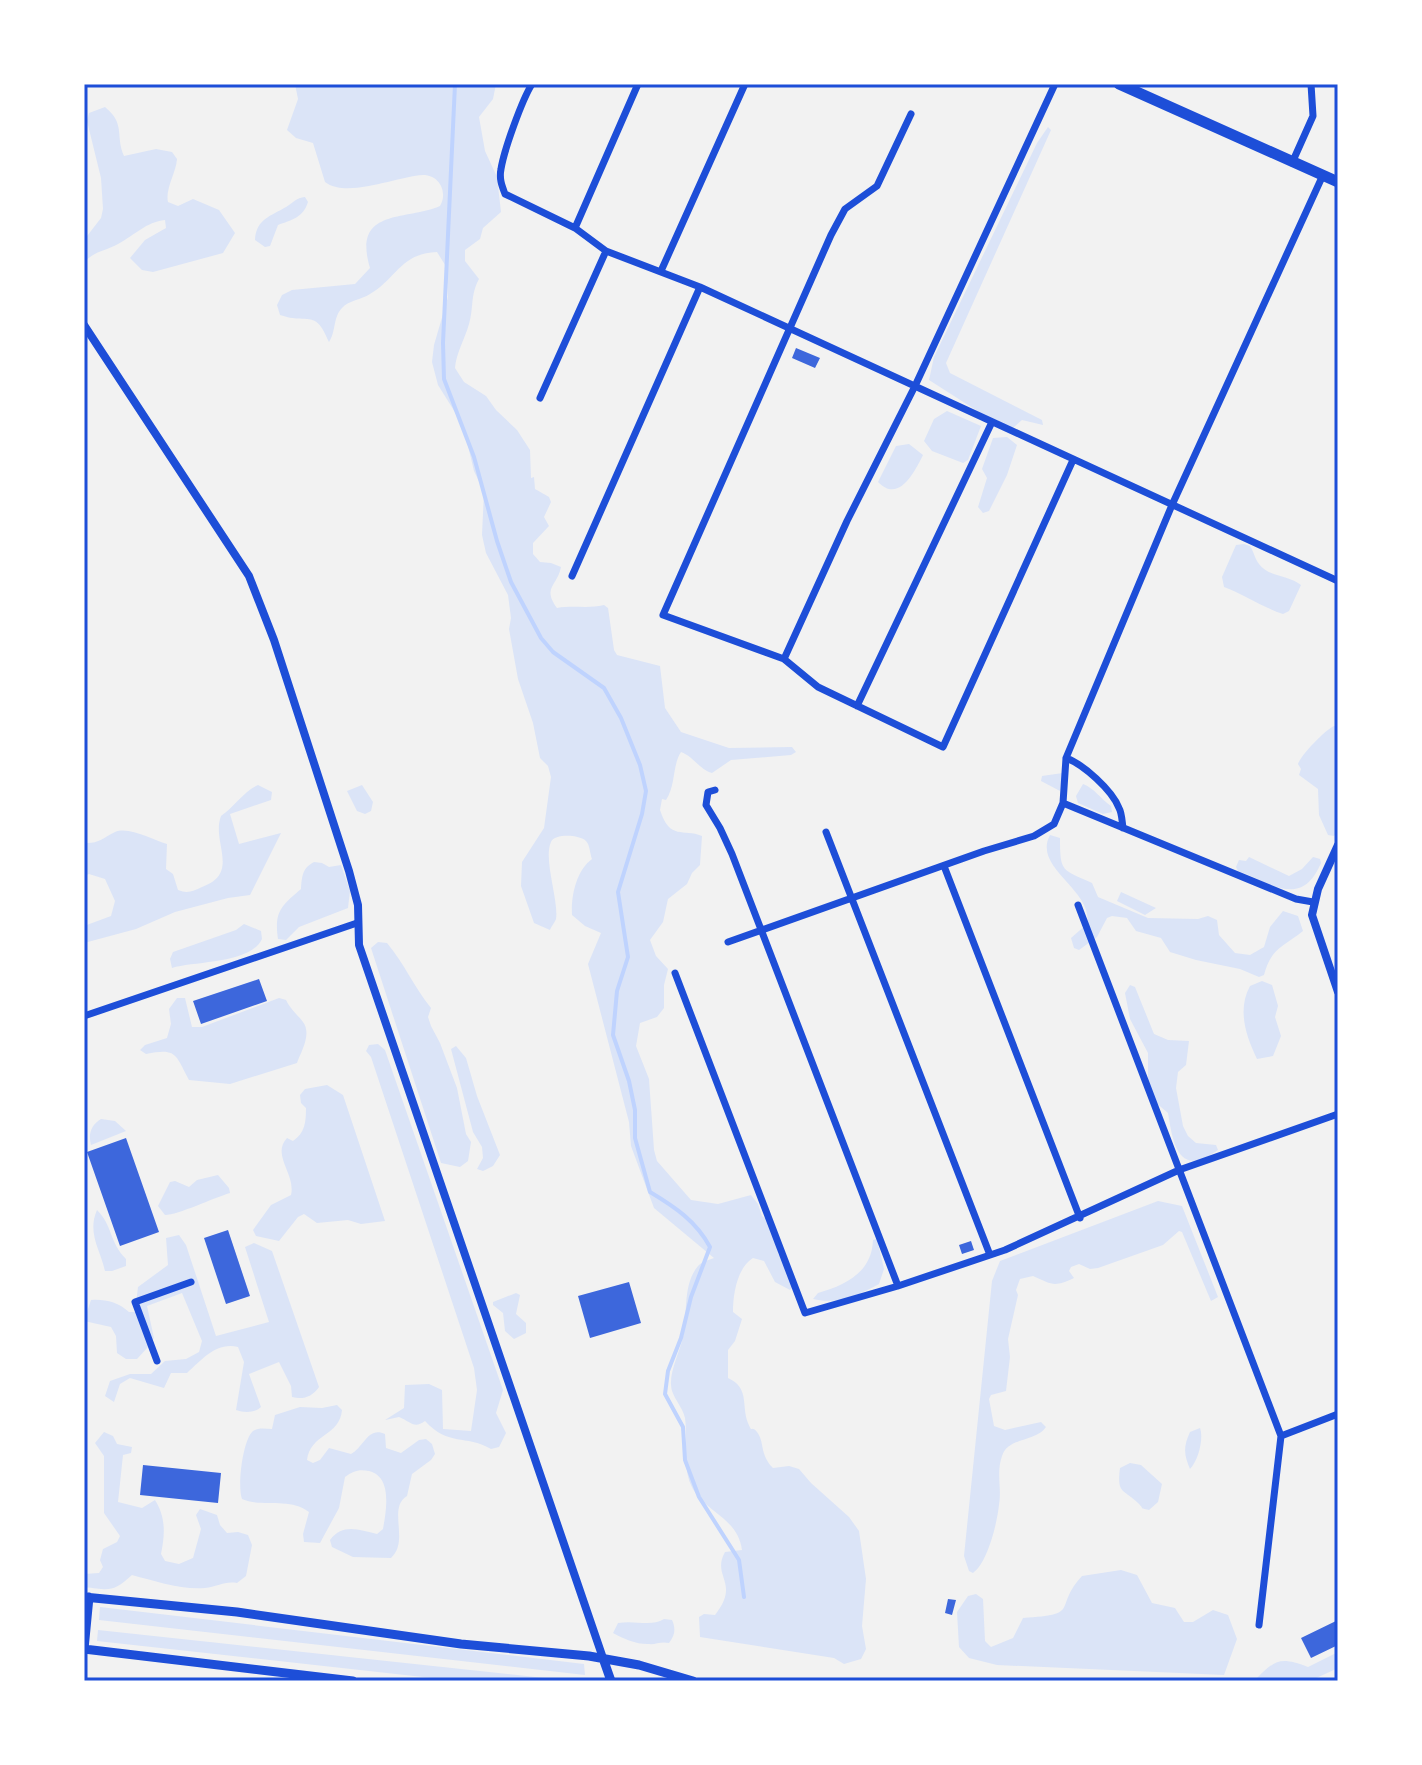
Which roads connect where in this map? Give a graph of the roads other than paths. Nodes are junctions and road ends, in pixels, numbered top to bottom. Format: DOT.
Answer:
graph roads {
  1 [pos="532,84"];
  2 [pos="638,84"];
  3 [pos="745,84"];
  4 [pos="1055,84"];
  5 [pos="1119,84"];
  6 [pos="1311,84"];
  7 [pos="911,114"];
  8 [pos="1292,163"];
  9 [pos="1323,175"];
  10 [pos="1338,182"];
  11 [pos="575,228"];
  12 [pos="606,251"];
  13 [pos="661,271"];
  14 [pos="700,287"];
  15 [pos="84,325"];
  16 [pos="791,329"];
  17 [pos="915,386"];
  18 [pos="540,398"];
  19 [pos="992,422"];
  20 [pos="1073,460"];
  21 [pos="1172,505"];
  22 [pos="572,576"];
  23 [pos="1338,581"];
  24 [pos="784,659"];
  25 [pos="857,706"];
  26 [pos="1066,758"];
  27 [pos="715,790"];
  28 [pos="1063,803"];
  29 [pos="1123,828"];
  30 [pos="826,832"];
  31 [pos="1338,845"];
  32 [pos="944,866"];
  33 [pos="852,899"];
  34 [pos="1313,902"];
  35 [pos="1078,905"];
  36 [pos="357,923"];
  37 [pos="759,929"];
  38 [pos="728,942"];
  39 [pos="675,973"];
  40 [pos="1338,992"];
  41 [pos="84,1016"];
  42 [pos="1338,1114"];
  43 [pos="1179,1170"];
  44 [pos="1080,1218"];
  45 [pos="990,1255"];
  46 [pos="191,1282"];
  47 [pos="898,1286"];
  48 [pos="157,1361"];
  49 [pos="1338,1414"];
  50 [pos="1281,1436"];
  51 [pos="86,1597"];
  52 [pos="1259,1625"];
  53 [pos="84,1649"];
  54 [pos="604,1661"];
  55 [pos="353,1681"];
  56 [pos="611,1681"];
  57 [pos="693,1681"];
  1 -- 11 [label="street"];
  2 -- 11 [label="street"];
  3 -- 13 [label="street"];
  4 -- 17 [label="street"];
  5 -- 8 [label="main road"];
  6 -- 8 [label="street"];
  7 -- 16 [label="street"];
  8 -- 9 [label="main road"];
  9 -- 10 [label="main road"];
  9 -- 21 [label="street"];
  11 -- 12 [label="street"];
  12 -- 13 [label="street"];
  12 -- 18 [label="street"];
  13 -- 14 [label="street"];
  14 -- 16 [label="street"];
  14 -- 22 [label="street"];
  15 -- 36 [label="street"];
  16 -- 17 [label="street"];
  16 -- 24 [label="street"];
  17 -- 19 [label="street"];
  17 -- 24 [label="street"];
  19 -- 20 [label="street"];
  19 -- 25 [label="street"];
  20 -- 21 [label="street"];
  20 -- 25 [label="street"];
  21 -- 23 [label="street"];
  21 -- 26 [label="street"];
  24 -- 25 [label="street"];
  26 -- 28 [label="street"];
  26 -- 29 [label="street"];
  27 -- 37 [label="street"];
  28 -- 29 [label="street"];
  28 -- 32 [label="street"];
  29 -- 34 [label="street"];
  30 -- 33 [label="street"];
  31 -- 34 [label="street"];
  32 -- 33 [label="street"];
  32 -- 44 [label="street"];
  33 -- 37 [label="street"];
  33 -- 45 [label="street"];
  34 -- 40 [label="street"];
  35 -- 43 [label="street"];
  36 -- 41 [label="street"];
  36 -- 54 [label="street"];
  37 -- 38 [label="street"];
  37 -- 47 [label="street"];
  39 -- 47 [label="street"];
  42 -- 43 [label="street"];
  43 -- 44 [label="street"];
  43 -- 50 [label="street"];
  44 -- 45 [label="street"];
  45 -- 47 [label="street"];
  46 -- 48 [label="street"];
  49 -- 50 [label="street"];
  50 -- 52 [label="street"];
  51 -- 53 [label="main road"];
  51 -- 54 [label="main road"];
  53 -- 55 [label="main road"];
  54 -- 56 [label="main road"];
  54 -- 57 [label="main road"];
}
